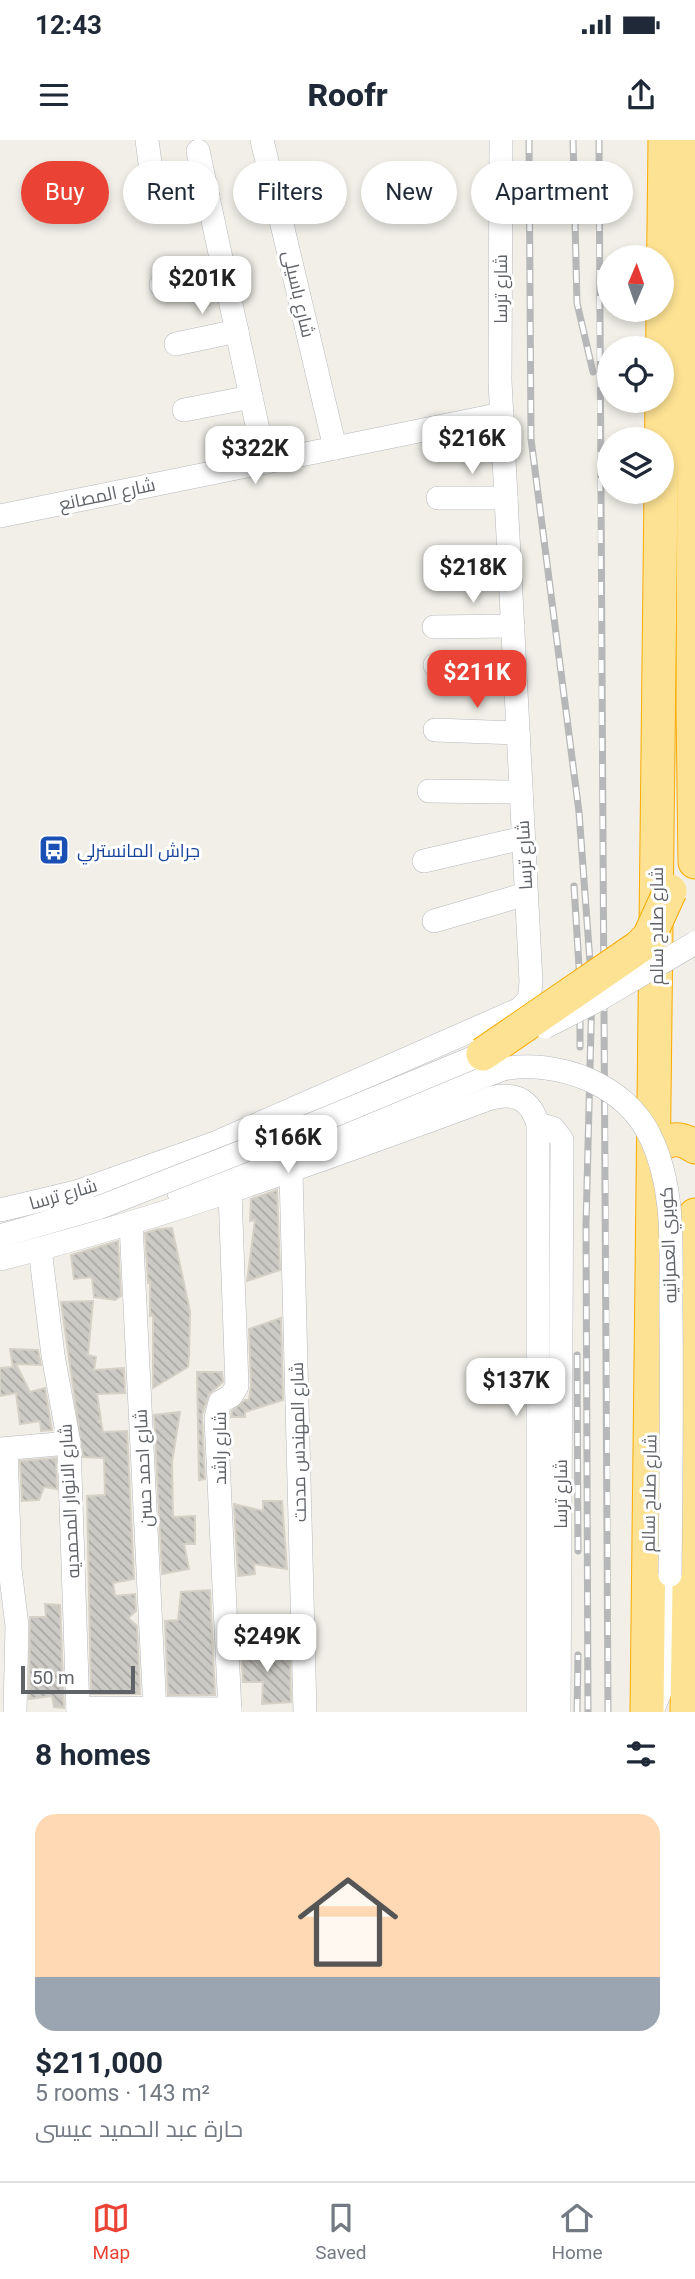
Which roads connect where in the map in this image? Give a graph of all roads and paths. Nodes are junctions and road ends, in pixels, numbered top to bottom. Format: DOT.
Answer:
graph roads {
  1 [pos="147,140"];
  2 [pos="262,140"];
  3 [pos="500,140"];
  4 [pos="685,150"];
  5 [pos="198,151"];
  6 [pos="150,161"];
  7 [pos="200,161"];
  8 [pos="214,224"];
  9 [pos="692,264"];
  10 [pos="224,272"];
  11 [pos="161,285"];
  12 [pos="237,331"];
  13 [pos="176,344"];
  14 [pos="251,397"];
  15 [pos="184,410"];
  16 [pos="502,414"];
  17 [pos="694,424"];
  18 [pos="666,427"];
  19 [pos="335,448"];
  20 [pos="265,462"];
  21 [pos="694,471"];
  22 [pos="438,498"];
  23 [pos="506,498"];
  24 [pos="662,504"];
  25 [pos="674,504"];
  26 [pos="694,504"];
  27 [pos="0,516"];
  28 [pos="694,552"];
  29 [pos="509,564"];
  30 [pos="436,566"];
  31 [pos="513,626"];
  32 [pos="434,627"];
  33 [pos="514,663"];
  34 [pos="435,665"];
  35 [pos="694,711"];
  36 [pos="435,730"];
  37 [pos="518,733"];
  38 [pos="429,791"];
  39 [pos="521,792"];
  40 [pos="523,838"];
  41 [pos="424,860"];
  42 [pos="695,862"];
  43 [pos="526,894"];
  44 [pos="434,921"];
  45 [pos="695,943"];
  46 [pos="491,1022"];
  47 [pos="493,1062"];
  48 [pos="513,1096"];
  49 [pos="655,1114"];
  50 [pos="695,1119"];
  51 [pos="538,1124"];
  52 [pos="695,1147"];
  53 [pos="654,1149"];
  54 [pos="291,1172"];
  55 [pos="230,1192"];
  56 [pos="0,1210"];
  57 [pos="695,1215"];
  58 [pos="131,1224"];
  59 [pos="0,1236"];
  60 [pos="48,1246"];
  61 [pos="695,1249"];
  62 [pos="0,1259"];
  63 [pos="694,1307"];
  64 [pos="693,1436"];
  65 [pos="69,1443"];
  66 [pos="3,1449"];
  67 [pos="4,1508"];
  68 [pos="5,1569"];
  69 [pos="8,1627"];
  70 [pos="10,1701"];
  71 [pos="78,1710"];
  72 [pos="155,1710"];
  73 [pos="230,1711"];
  74 [pos="305,1712"];
  75 [pos="538,1712"];
  76 [pos="559,1712"];
  77 [pos="650,1712"];
  78 [pos="687,1712"];
  1 -- 6 [label="street"];
  2 -- 19 [label="street, شارع باسيلى"];
  3 -- 16 [label="street, شارع ترسا"];
  4 -- 9 [label="highway, شارع صلاح سالم"];
  4 -- 18 [label="highway, شارع صلاح سالم"];
  5 -- 7 [label="street"];
  8 -- 10 [label="street"];
  9 -- 17 [label="highway, شارع صلاح سالم"];
  10 -- 11 [label="street"];
  10 -- 12 [label="street"];
  12 -- 13 [label="street"];
  12 -- 14 [label="street"];
  14 -- 15 [label="street"];
  14 -- 20 [label="street"];
  16 -- 19 [label="street, شارع المصانع"];
  16 -- 23 [label="street, شارع ترسا"];
  17 -- 21 [label="highway, شارع صلاح سالم"];
  19 -- 20 [label="street, شارع المصانع"];
  20 -- 27 [label="street, شارع المصانع"];
  21 -- 26 [label="highway, شارع صلاح سالم"];
  22 -- 23 [label="street"];
  23 -- 29 [label="street, شارع ترسا"];
  24 -- 49 [label="highway, شارع صلاح سالم"];
  25 -- 47 [label="highway, bridge"];
  26 -- 28 [label="highway, شارع صلاح سالم"];
  28 -- 35 [label="highway, شارع صلاح سالم"];
  29 -- 30 [label="street"];
  29 -- 31 [label="street, شارع ترسا"];
  31 -- 32 [label="street"];
  31 -- 33 [label="street, شارع ترسا"];
  33 -- 34 [label="street"];
  33 -- 37 [label="street, شارع ترسا"];
  35 -- 42 [label="highway, شارع صلاح سالم"];
  36 -- 37 [label="street"];
  37 -- 39 [label="street, شارع ترسا"];
  38 -- 39 [label="street"];
  39 -- 40 [label="street, شارع ترسا"];
  40 -- 41 [label="street"];
  40 -- 43 [label="street, شارع ترسا"];
  43 -- 44 [label="street"];
  43 -- 46 [label="street, شارع ترسا"];
  45 -- 47 [label="street, كوبري العمرانيه, bridge"];
  46 -- 48 [label="street"];
  46 -- 56 [label="street, شارع ترسا"];
  47 -- 59 [label="street, كوبري العمرانيه, bridge"];
  47 -- 60 [label="street, كوبري العمرانيه"];
  47 -- 77 [label="street, كوبري العمرانيه, bridge"];
  48 -- 51 [label="street, شارع ترسا"];
  48 -- 54 [label="street"];
  49 -- 50 [label="highway"];
  49 -- 53 [label="highway, شارع صلاح سالم"];
  51 -- 75 [label="street, شارع ترسا"];
  51 -- 76 [label="street, شارع ترسا"];
  52 -- 53 [label="highway"];
  53 -- 77 [label="highway, شارع صلاح سالم"];
  54 -- 55 [label="street"];
  54 -- 74 [label="street, شارع المهندس مدحت"];
  55 -- 58 [label="street"];
  55 -- 73 [label="street, شارع راشد"];
  57 -- 61 [label="highway"];
  58 -- 60 [label="street"];
  58 -- 72 [label="street, شارع احمد حسن"];
  60 -- 62 [label="street"];
  60 -- 65 [label="street, شارع الانوار المحمديه"];
  61 -- 63 [label="highway"];
  63 -- 64 [label="highway"];
  64 -- 78 [label="highway"];
  65 -- 66 [label="street"];
  65 -- 71 [label="street, شارع الانوار المحمديه"];
  66 -- 67 [label="street"];
  67 -- 68 [label="street"];
  68 -- 69 [label="street"];
  69 -- 70 [label="street"];
  71 -- 72 [label="street"];
  72 -- 73 [label="street"];
}
